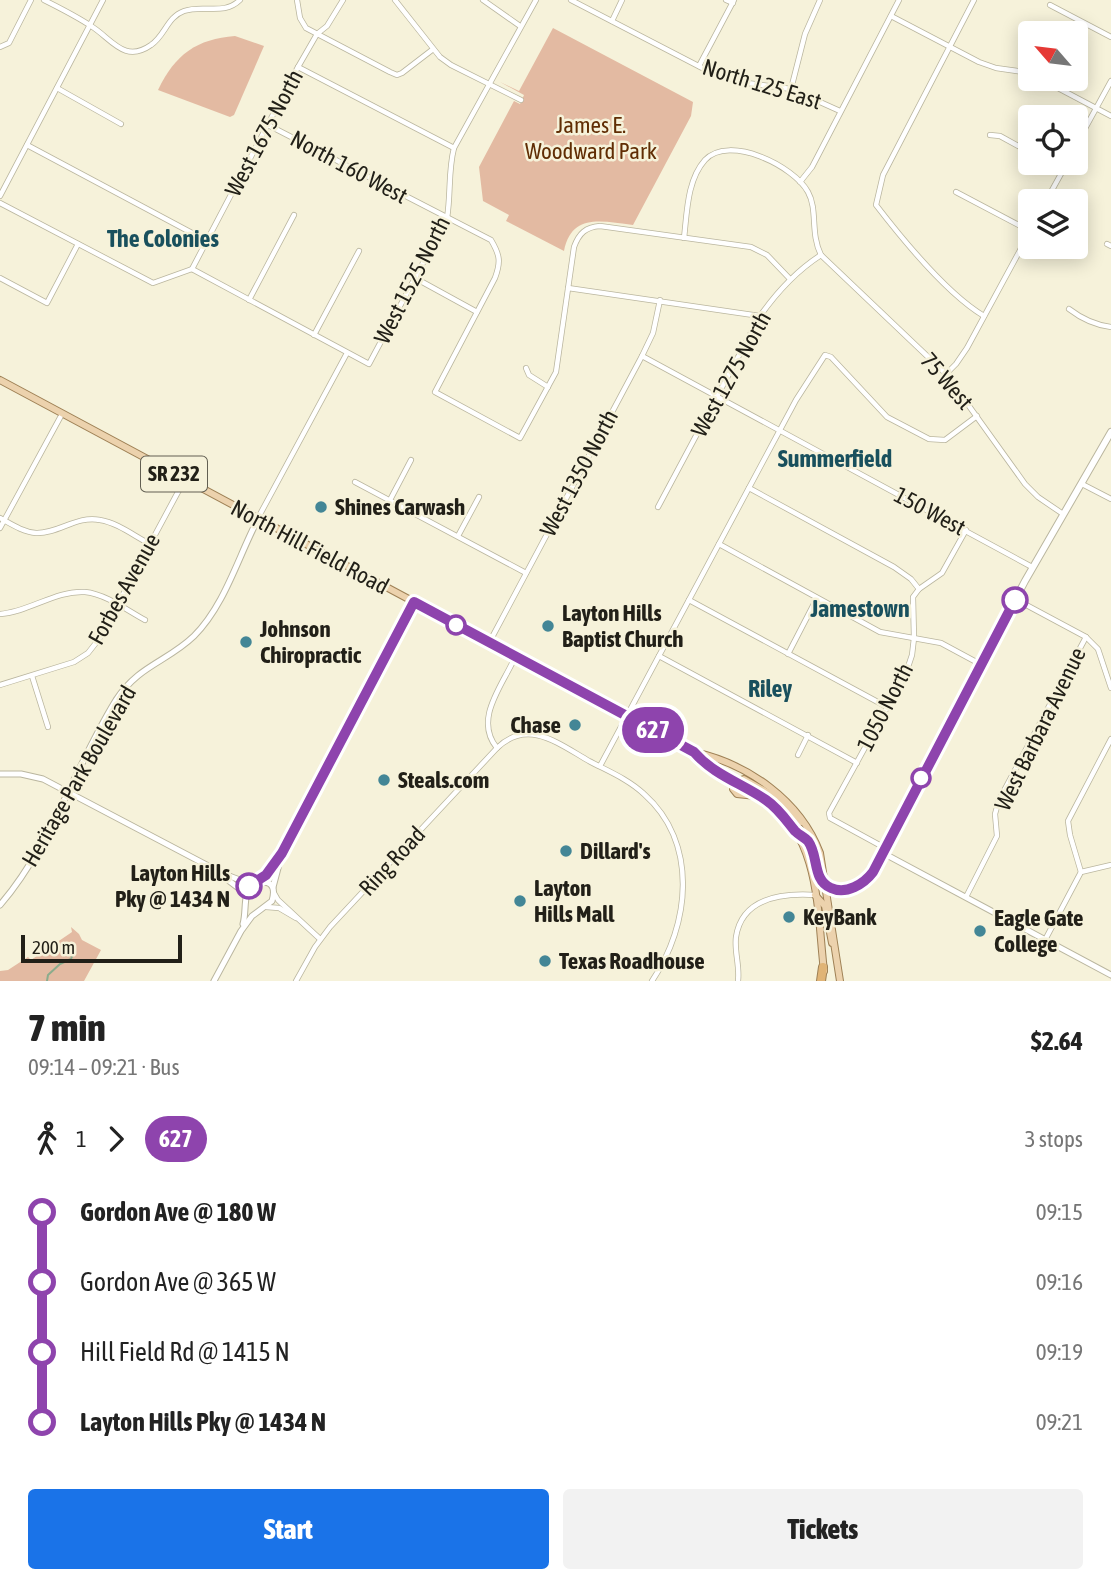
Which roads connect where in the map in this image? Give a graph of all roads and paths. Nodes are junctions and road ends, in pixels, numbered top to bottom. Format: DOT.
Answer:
graph roads {
  1 [pos="31,0"];
  2 [pos="44,0"];
  3 [pos="103,0"];
  4 [pos="193,0"];
  5 [pos="240,0"];
  6 [pos="297,0"];
  7 [pos="343,0"];
  8 [pos="395,0"];
  9 [pos="483,0"];
  10 [pos="536,0"];
  11 [pos="571,0"];
  12 [pos="622,0"];
  13 [pos="726,0"];
  14 [pos="820,0"];
  15 [pos="899,0"];
  16 [pos="974,0"];
  17 [pos="734,2"];
  18 [pos="1050,5"];
  19 [pos="193,9"];
  20 [pos="891,16"];
  21 [pos="612,21"];
  22 [pos="90,25"];
  23 [pos="520,26"];
  24 [pos="317,34"];
  25 [pos="1111,37"];
  26 [pos="1,47"];
  27 [pos="950,48"];
  28 [pos="432,50"];
  29 [pos="699,66"];
  30 [pos="299,67"];
  31 [pos="1018,71"];
  32 [pos="1111,81"];
  33 [pos="490,84"];
  34 [pos="57,88"];
  35 [pos="791,89"];
  36 [pos="1063,91"];
  37 [pos="521,100"];
  38 [pos="1096,109"];
  39 [pos="841,110"];
  40 [pos="1111,116"];
  41 [pos="1088,123"];
  42 [pos="121,124"];
  43 [pos="268,125"];
  44 [pos="990,135"];
  45 [pos="27,145"];
  46 [pos="1018,146"];
  47 [pos="454,148"];
  48 [pos="800,182"];
  49 [pos="956,192"];
  50 [pos="0,196"];
  51 [pos="0,202"];
  52 [pos="294,215"];
  53 [pos="447,218"];
  54 [pos="1018,224"];
  55 [pos="684,237"];
  56 [pos="207,241"];
  57 [pos="78,244"];
  58 [pos="359,251"];
  59 [pos="1018,252"];
  60 [pos="821,254"];
  61 [pos="192,270"];
  62 [pos="0,278"];
  63 [pos="415,278"];
  64 [pos="790,279"];
  65 [pos="568,288"];
  66 [pos="249,300"];
  67 [pos="660,300"];
  68 [pos="1069,309"];
  69 [pos="477,312"];
  70 [pos="760,316"];
  71 [pos="984,316"];
  72 [pos="1111,327"];
  73 [pos="314,335"];
  74 [pos="347,353"];
  75 [pos="642,356"];
  76 [pos="526,368"];
  77 [pos="946,374"];
  78 [pos="0,380"];
  79 [pos="548,387"];
  80 [pos="717,397"];
  81 [pos="62,414"];
  82 [pos="977,416"];
  83 [pos="780,430"];
  84 [pos="1111,432"];
  85 [pos="411,460"];
  86 [pos="185,479"];
  87 [pos="355,482"];
  88 [pos="1082,485"];
  89 [pos="749,488"];
  90 [pos="479,497"];
  91 [pos="1111,499"];
  92 [pos="390,500"];
  93 [pos="658,507"];
  94 [pos="1064,514"];
  95 [pos="2,519"];
  96 [pos="258,519"];
  97 [pos="0,528"];
  98 [pos="966,530"];
  99 [pos="458,536"];
  100 [pos="150,544"];
  101 [pos="719,544"];
  102 [pos="1032,567"];
  103 [pos="526,573"];
  104 [pos="919,589"];
  105 [pos="817,598"];
  106 [pos="1015,599"];
  107 [pos="689,600"];
  108 [pos="414,602"];
  109 [pos="117,605"];
  110 [pos="0,614"];
  111 [pos="145,620"];
  112 [pos="1086,637"];
  113 [pos="914,638"];
  114 [pos="489,643"];
  115 [pos="788,654"];
  116 [pos="659,656"];
  117 [pos="515,657"];
  118 [pos="980,664"];
  119 [pos="32,676"];
  120 [pos="0,685"];
  121 [pos="1111,688"];
  122 [pos="887,706"];
  123 [pos="627,716"];
  124 [pos="48,727"];
  125 [pos="808,735"];
  126 [pos="1111,739"];
  127 [pos="497,748"];
  128 [pos="694,752"];
  129 [pos="798,755"];
  130 [pos="856,763"];
  131 [pos="600,766"];
  132 [pos="0,774"];
  133 [pos="735,782"];
  134 [pos="68,791"];
  135 [pos="808,828"];
  136 [pos="796,832"];
  137 [pos="884,851"];
  138 [pos="282,853"];
  139 [pos="1111,865"];
  140 [pos="218,872"];
  141 [pos="1081,873"];
  142 [pos="257,881"];
  143 [pos="828,886"];
  144 [pos="273,891"];
  145 [pos="815,895"];
  146 [pos="246,896"];
  147 [pos="967,897"];
  148 [pos="0,905"];
  149 [pos="265,907"];
  150 [pos="299,920"];
  151 [pos="241,931"];
  152 [pos="320,939"];
  153 [pos="1045,940"];
  154 [pos="837,958"];
  155 [pos="823,967"];
  156 [pos="1111,975"];
  157 [pos="214,981"];
  158 [pos="296,981"];
  159 [pos="652,981"];
  160 [pos="738,981"];
  161 [pos="823,981"];
  162 [pos="840,981"];
  1 -- 26 [label="street"];
  2 -- 22 [label="street"];
  3 -- 22 [label="street"];
  4 -- 19 [label="street"];
  5 -- 19 [label="street"];
  6 -- 24 [label="street"];
  7 -- 24 [label="street, West 1675 North"];
  8 -- 28 [label="street"];
  9 -- 23 [label="street"];
  10 -- 23 [label="street, West 1525 North"];
  11 -- 21 [label="street, North 125 East"];
  12 -- 21 [label="street"];
  13 -- 17 [label="street"];
  14 -- 35 [label="street"];
  15 -- 20 [label="street"];
  16 -- 27 [label="street"];
  17 -- 29 [label="street"];
  18 -- 25 [label="street"];
  19 -- 22 [label="street"];
  20 -- 27 [label="street"];
  20 -- 39 [label="street"];
  21 -- 29 [label="street, North 125 East"];
  22 -- 34 [label="street"];
  23 -- 33 [label="street, West 1525 North"];
  24 -- 28 [label="street"];
  24 -- 30 [label="street, West 1675 North"];
  27 -- 31 [label="street"];
  27 -- 71 [label="street"];
  28 -- 33 [label="street"];
  29 -- 35 [label="street, North 125 East"];
  30 -- 43 [label="street, West 1675 North"];
  30 -- 47 [label="street"];
  32 -- 38 [label="street"];
  33 -- 37 [label="street"];
  33 -- 47 [label="street, West 1525 North"];
  34 -- 42 [label="street"];
  34 -- 45 [label="street"];
  35 -- 39 [label="street, North 125 East"];
  36 -- 38 [label="street"];
  38 -- 40 [label="street"];
  38 -- 41 [label="street"];
  39 -- 48 [label="street"];
  43 -- 53 [label="street, North 160 West"];
  43 -- 56 [label="street, West 1675 North"];
  44 -- 46 [label="street"];
  45 -- 50 [label="street"];
  45 -- 56 [label="street"];
  47 -- 53 [label="street, West 1525 North"];
  48 -- 55 [label="street"];
  48 -- 60 [label="street"];
  49 -- 54 [label="street"];
  51 -- 57 [label="street"];
  52 -- 66 [label="street"];
  53 -- 63 [label="street, West 1525 North"];
  53 -- 69 [label="street, North 160 West"];
  55 -- 64 [label="street"];
  55 -- 65 [label="street"];
  56 -- 61 [label="street, West 1675 North"];
  57 -- 61 [label="street"];
  57 -- 62 [label="street"];
  58 -- 73 [label="street"];
  59 -- 71 [label="street"];
  60 -- 64 [label="street, West 1275 North"];
  60 -- 77 [label="street, 75 West"];
  61 -- 66 [label="street"];
  63 -- 69 [label="street"];
  63 -- 74 [label="street, West 1525 North"];
  64 -- 70 [label="street, West 1275 North"];
  65 -- 67 [label="street"];
  65 -- 79 [label="street"];
  66 -- 73 [label="street"];
  67 -- 70 [label="street"];
  67 -- 75 [label="street, West 1350 North"];
  68 -- 72 [label="street"];
  69 -- 79 [label="street"];
  70 -- 80 [label="street, West 1275 North"];
  71 -- 77 [label="street"];
  73 -- 74 [label="street"];
  74 -- 96 [label="street"];
  75 -- 80 [label="street, 150 West"];
  75 -- 103 [label="street, West 1350 North"];
  76 -- 79 [label="street"];
  77 -- 82 [label="street, 75 West"];
  78 -- 81 [label="main road, North Hill Field Road / SR 232"];
  80 -- 83 [label="street, 150 West"];
  80 -- 93 [label="street, West 1275 North"];
  81 -- 86 [label="main road, North Hill Field Road / SR 232"];
  81 -- 95 [label="street"];
  82 -- 83 [label="street"];
  82 -- 94 [label="street, 75 West"];
  83 -- 89 [label="street"];
  83 -- 98 [label="street, 150 West"];
  84 -- 88 [label="main road"];
  85 -- 92 [label="street"];
  86 -- 96 [label="main road, North Hill Field Road / SR 232"];
  86 -- 100 [label="street, Forbes Avenue"];
  87 -- 92 [label="street"];
  88 -- 91 [label="street"];
  88 -- 94 [label="main road"];
  89 -- 101 [label="street"];
  89 -- 104 [label="street"];
  90 -- 99 [label="street"];
  92 -- 99 [label="street"];
  94 -- 102 [label="main road"];
  95 -- 97 [label="street"];
  95 -- 100 [label="street"];
  96 -- 108 [label="main road, North Hill Field Road / SR 232"];
  96 -- 134 [label="street, Heritage Park Boulevard"];
  98 -- 102 [label="street, 150 West"];
  98 -- 104 [label="street"];
  99 -- 103 [label="street"];
  100 -- 109 [label="street, Forbes Avenue"];
  101 -- 105 [label="street"];
  101 -- 107 [label="street"];
  102 -- 106 [label="main road"];
  103 -- 114 [label="street, West 1350 North"];
  104 -- 113 [label="street, 1050 North"];
  105 -- 113 [label="street"];
  105 -- 115 [label="street"];
  106 -- 112 [label="street"];
  106 -- 118 [label="main road"];
  107 -- 115 [label="street"];
  107 -- 116 [label="street"];
  108 -- 114 [label="main road, North Hill Field Road / SR 232"];
  108 -- 138 [label="street"];
  109 -- 110 [label="street"];
  109 -- 111 [label="street"];
  109 -- 119 [label="street, Forbes Avenue"];
  112 -- 121 [label="street"];
  112 -- 147 [label="street, West Barbara Avenue"];
  113 -- 118 [label="street"];
  113 -- 122 [label="street, 1050 North"];
  114 -- 117 [label="main road, North Hill Field Road / SR 232"];
  115 -- 122 [label="street"];
  116 -- 123 [label="street"];
  116 -- 125 [label="street"];
  117 -- 123 [label="main road, North Hill Field Road / SR 232"];
  117 -- 127 [label="street"];
  118 -- 137 [label="main road"];
  119 -- 120 [label="street, Forbes Avenue"];
  119 -- 124 [label="street"];
  122 -- 130 [label="street, 1050 North"];
  123 -- 128 [label="main road, North Hill Field Road / SR 232"];
  123 -- 131 [label="street"];
  125 -- 129 [label="street"];
  125 -- 130 [label="street"];
  126 -- 141 [label="street"];
  127 -- 131 [label="street, Ring Road"];
  127 -- 152 [label="street, Ring Road"];
  128 -- 133 [label="main road, SR 232"];
  128 -- 135 [label="main road, SR 232"];
  130 -- 137 [label="street, 1050 North"];
  131 -- 159 [label="street, Ring Road"];
  132 -- 134 [label="street"];
  133 -- 135 [label="main road"];
  133 -- 136 [label="main road, SR 232"];
  134 -- 140 [label="street"];
  134 -- 148 [label="street, Heritage Park Boulevard"];
  135 -- 143 [label="main road, SR 232"];
  136 -- 143 [label="main road"];
  136 -- 145 [label="main road, SR 232"];
  137 -- 143 [label="main road"];
  137 -- 147 [label="street"];
  138 -- 142 [label="street"];
  138 -- 144 [label="street"];
  139 -- 141 [label="street"];
  140 -- 142 [label="street"];
  140 -- 146 [label="street"];
  141 -- 153 [label="street"];
  142 -- 144 [label="street"];
  142 -- 146 [label="street"];
  143 -- 154 [label="main road, SR 232"];
  144 -- 149 [label="street"];
  144 -- 150 [label="street"];
  145 -- 154 [label="main road"];
  145 -- 155 [label="main road, SR 232"];
  145 -- 160 [label="street"];
  146 -- 149 [label="street"];
  146 -- 151 [label="street"];
  147 -- 153 [label="street"];
  149 -- 150 [label="street"];
  149 -- 151 [label="street"];
  150 -- 152 [label="street"];
  151 -- 157 [label="street"];
  152 -- 158 [label="street, Ring Road"];
  153 -- 156 [label="street"];
  154 -- 162 [label="main road, SR 232"];
  155 -- 161 [label="highway"];
}
